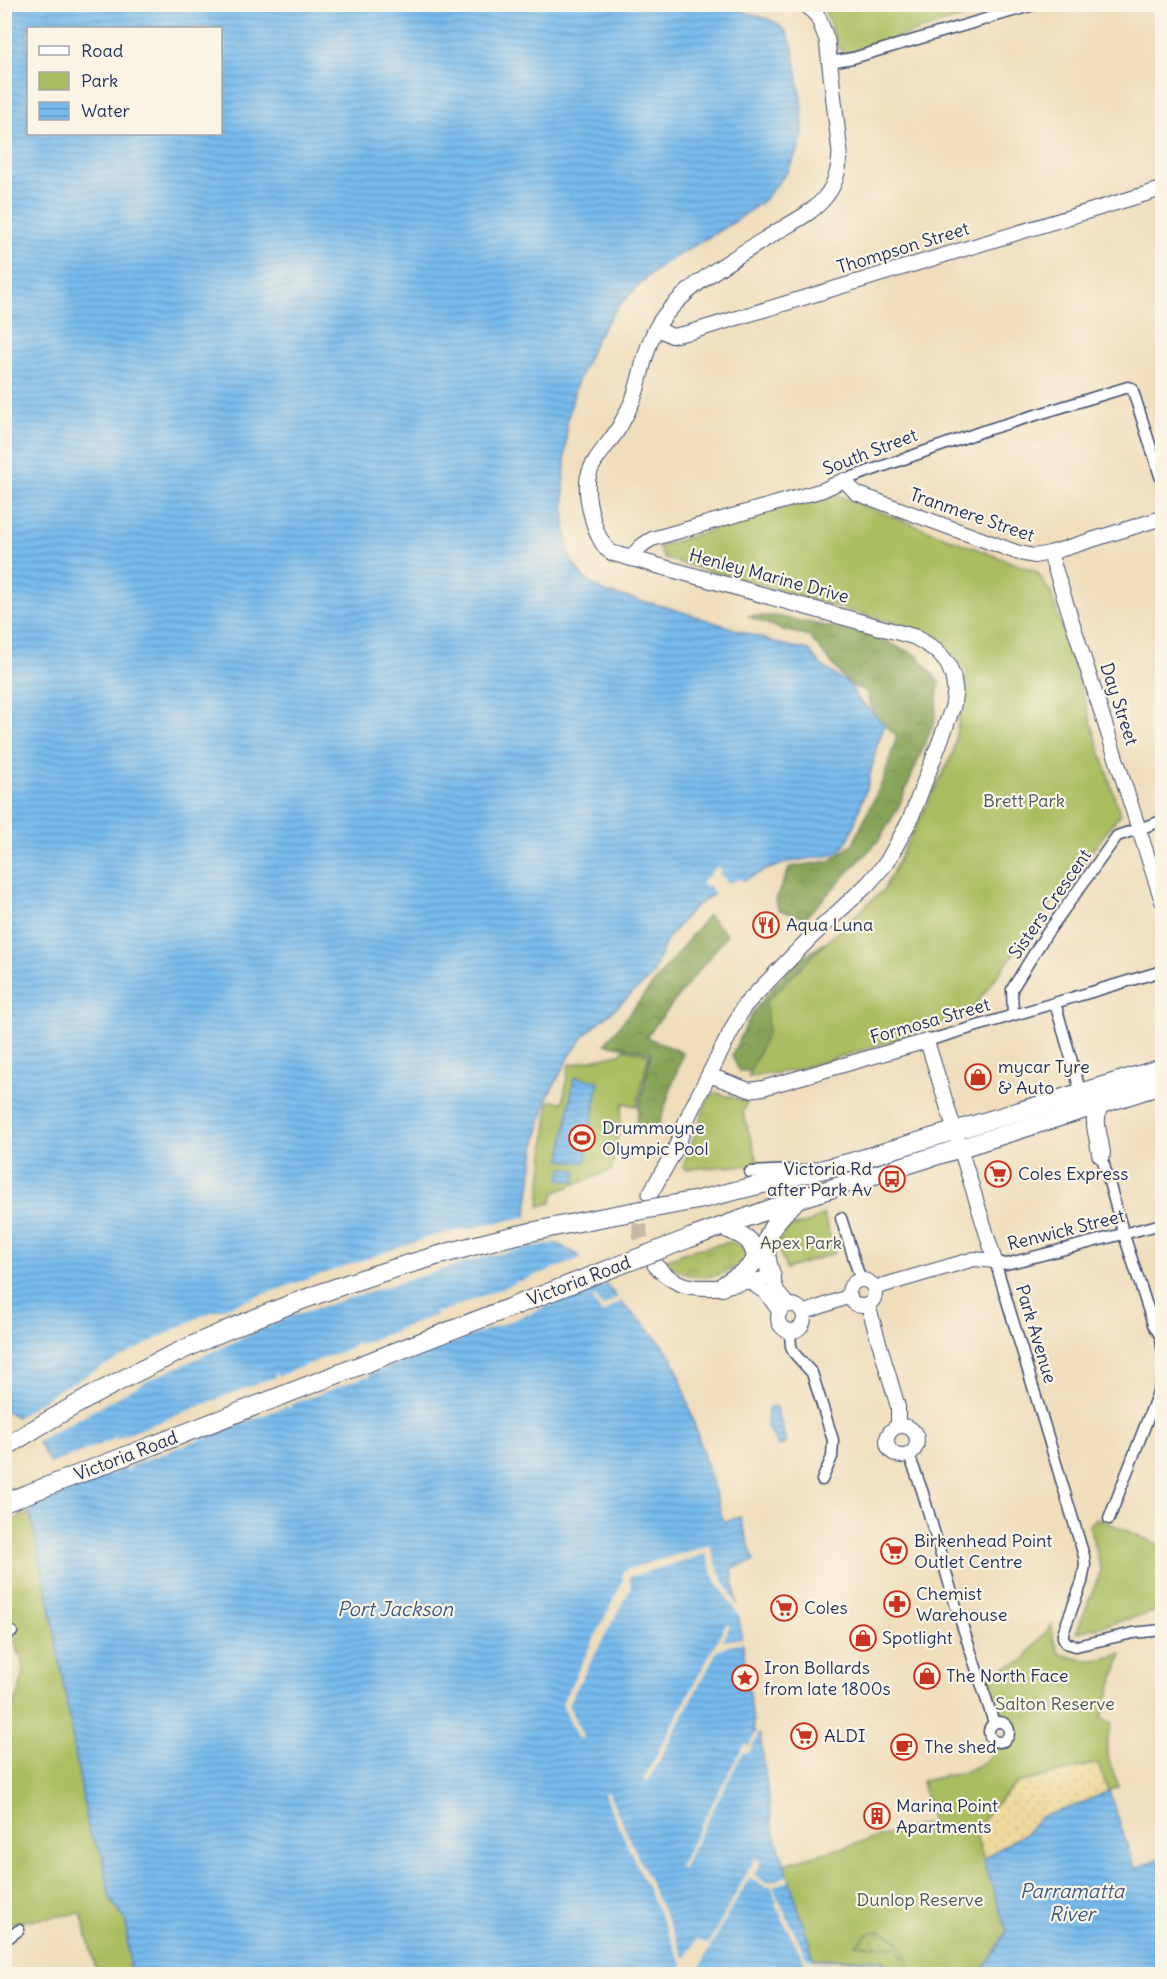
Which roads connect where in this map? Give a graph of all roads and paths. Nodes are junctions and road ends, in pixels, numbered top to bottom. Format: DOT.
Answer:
graph roads {
  1 [pos="806,4"];
  2 [pos="1037,4"];
  3 [pos="830,62"];
  4 [pos="1162,189"];
  5 [pos="656,328"];
  6 [pos="844,480"];
  7 [pos="1162,482"];
  8 [pos="1162,518"];
  9 [pos="1050,553"];
  10 [pos="632,559"];
  11 [pos="1162,821"];
  12 [pos="1139,828"];
  13 [pos="1162,901"];
  14 [pos="1162,971"];
  15 [pos="1054,1003"];
  16 [pos="1013,1015"];
  17 [pos="927,1041"];
  18 [pos="1162,1068"];
  19 [pos="709,1074"];
  20 [pos="1162,1084"];
  21 [pos="1081,1093"];
  22 [pos="1100,1103"];
  23 [pos="957,1140"];
  24 [pos="1101,1154"];
  25 [pos="794,1170"];
  26 [pos="750,1172"];
  27 [pos="651,1194"];
  28 [pos="798,1199"];
  29 [pos="841,1218"];
  30 [pos="1162,1224"];
  31 [pos="724,1227"];
  32 [pos="1124,1235"];
  33 [pos="995,1261"];
  34 [pos="655,1265"];
  35 [pos="772,1277"];
  36 [pos="861,1281"];
  37 [pos="750,1282"];
  38 [pos="722,1287"];
  39 [pos="874,1288"];
  40 [pos="850,1296"];
  41 [pos="868,1305"];
  42 [pos="784,1309"];
  43 [pos="803,1313"];
  44 [pos="790,1331"];
  45 [pos="1162,1347"];
  46 [pos="1162,1382"];
  47 [pos="898,1425"];
  48 [pos="4,1448"];
  49 [pos="909,1455"];
  50 [pos="822,1480"];
  51 [pos="4,1503"];
  52 [pos="1108,1519"];
  53 [pos="1162,1630"];
  54 [pos="994,1723"];
  55 [pos="19,1930"];
  56 [pos="4,1941"];
  1 -- 3 [label="main road, Henley Marine Drive"];
  2 -- 3 [label="street"];
  3 -- 5 [label="main road, Henley Marine Drive"];
  4 -- 5 [label="street, Thompson Street"];
  5 -- 10 [label="main road, Henley Marine Drive"];
  6 -- 7 [label="street, South Street"];
  6 -- 9 [label="street, Tranmere Street"];
  6 -- 10 [label="street, South Street"];
  8 -- 9 [label="street, Tranmere Street"];
  9 -- 12 [label="street, Day Street"];
  10 -- 19 [label="main road, Henley Marine Drive"];
  11 -- 12 [label="street, Sisters Crescent"];
  12 -- 13 [label="street, Day Street"];
  12 -- 16 [label="street, Sisters Crescent"];
  14 -- 15 [label="street, Formosa Street"];
  15 -- 16 [label="street, Formosa Street"];
  15 -- 21 [label="street"];
  16 -- 17 [label="street, Formosa Street"];
  17 -- 19 [label="street, Formosa Street"];
  17 -- 23 [label="street, Park Avenue"];
  18 -- 21 [label="highway, Victoria Road"];
  19 -- 27 [label="main road, Henley Marine Drive"];
  20 -- 22 [label="highway, Victoria Road"];
  21 -- 23 [label="highway, Victoria Road"];
  22 -- 23 [label="highway, Victoria Road"];
  22 -- 24 [label="highway"];
  23 -- 28 [label="highway, Victoria Road"];
  23 -- 33 [label="street, Park Avenue"];
  23 -- 48 [label="highway, Victoria Road, bridge"];
  24 -- 32 [label="street"];
  25 -- 26 [label="street"];
  28 -- 31 [label="highway, Victoria Road"];
  28 -- 35 [label="highway"];
  29 -- 36 [label="street"];
  30 -- 32 [label="street, Renwick Street"];
  31 -- 38 [label="highway"];
  31 -- 51 [label="highway, Victoria Road, bridge"];
  32 -- 33 [label="street, Renwick Street"];
  32 -- 45 [label="street"];
  33 -- 39 [label="street, Renwick Street"];
  33 -- 53 [label="street, Park Avenue"];
  34 -- 38 [label="main road"];
  35 -- 37 [label="street"];
  35 -- 42 [label="street"];
  36 -- 39 [label="street"];
  36 -- 40 [label="street"];
  37 -- 38 [label="street"];
  37 -- 42 [label="street"];
  39 -- 41 [label="street"];
  40 -- 41 [label="street"];
  40 -- 43 [label="street"];
  41 -- 47 [label="street"];
  42 -- 43 [label="street"];
  42 -- 44 [label="street"];
  43 -- 44 [label="street"];
  44 -- 50 [label="street"];
  46 -- 52 [label="street"];
  47 -- 49 [label="street"];
  47 -- 49 [label="street"];
  49 -- 54 [label="street"];
  55 -- 56 [label="street"];
}
